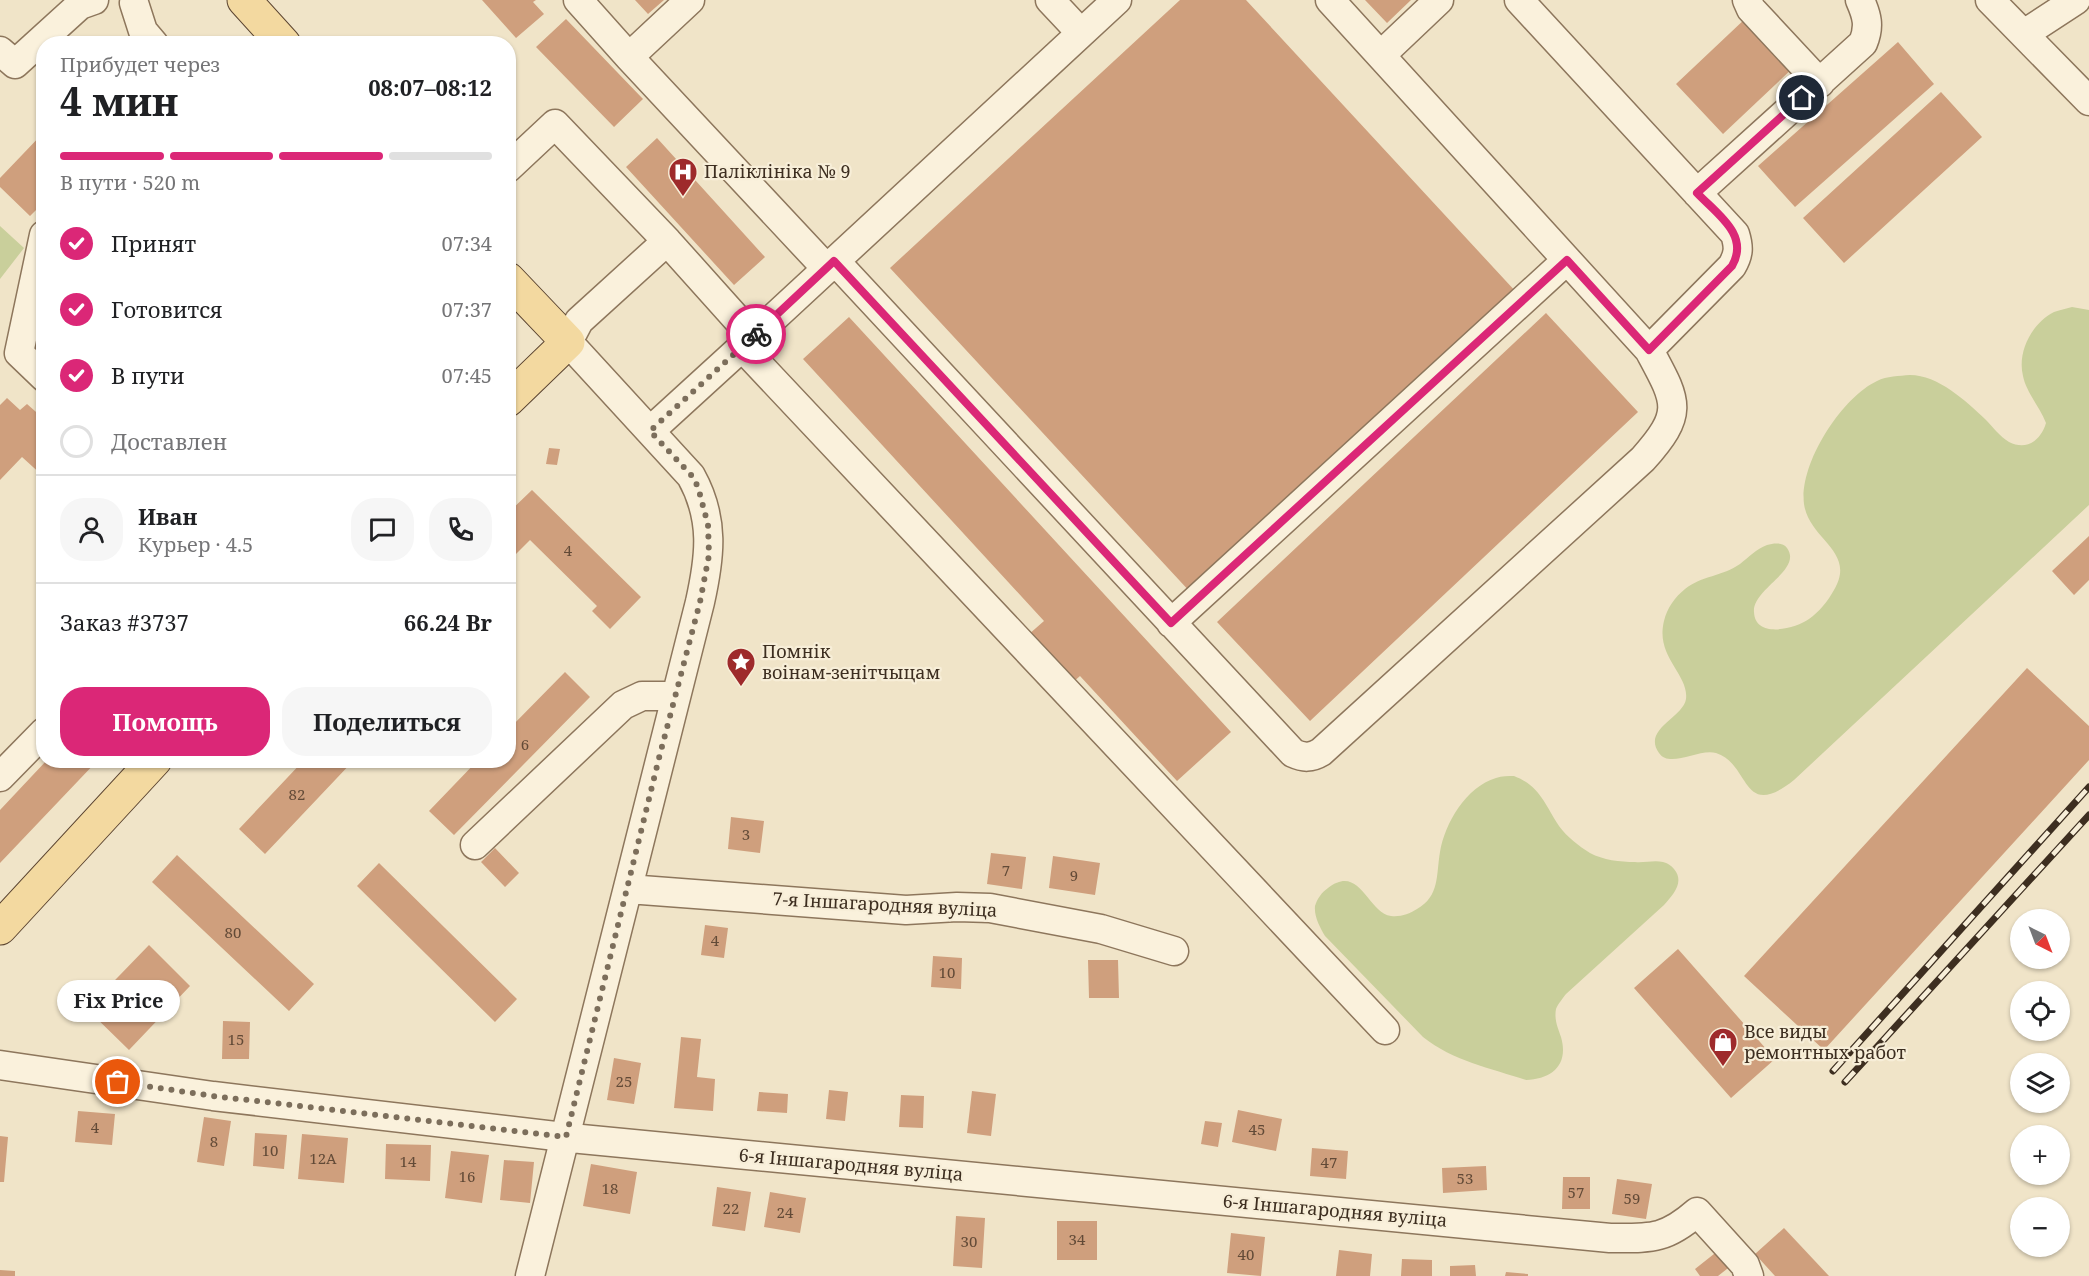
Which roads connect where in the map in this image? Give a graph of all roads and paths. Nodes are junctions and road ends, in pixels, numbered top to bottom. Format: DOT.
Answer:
graph roads {
  1 [pos="94,0"];
  2 [pos="244,0"];
  3 [pos="578,0"];
  4 [pos="690,0"];
  5 [pos="1050,0"];
  6 [pos="1117,0"];
  7 [pos="1330,0"];
  8 [pos="1439,0"];
  9 [pos="1519,0"];
  10 [pos="1748,0"];
  11 [pos="1860,0"];
  12 [pos="1990,0"];
  13 [pos="2076,0"];
  14 [pos="130,1"];
  15 [pos="1081,33"];
  16 [pos="2024,34"];
  17 [pos="46,36"];
  18 [pos="147,36"];
  19 [pos="277,36"];
  20 [pos="36,45"];
  21 [pos="0,51"];
  22 [pos="1381,56"];
  23 [pos="629,57"];
  24 [pos="1820,83"];
  25 [pos="2089,101"];
  26 [pos="516,161"];
  27 [pos="1697,193"];
  28 [pos="666,242"];
  29 [pos="1567,260"];
  30 [pos="831,265"];
  31 [pos="36,272"];
  32 [pos="516,287"];
  33 [pos="568,342"];
  34 [pos="748,342"];
  35 [pos="1649,350"];
  36 [pos="36,369"];
  37 [pos="516,392"];
  38 [pos="650,431"];
  39 [pos="1171,623"];
  40 [pos="675,696"];
  41 [pos="36,740"];
  42 [pos="148,768"];
  43 [pos="0,777"];
  44 [pos="475,844"];
  45 [pos="628,889"];
  46 [pos="0,928"];
  47 [pos="1174,951"];
  48 [pos="1386,1030"];
  49 [pos="0,1065"];
  50 [pos="566,1137"];
  51 [pos="530,1276"];
  52 [pos="1749,1276"];
  1 -- 17 [label="street"];
  2 -- 19 [label="main road"];
  3 -- 23 [label="street"];
  4 -- 23 [label="street"];
  5 -- 15 [label="street"];
  6 -- 15 [label="street"];
  7 -- 22 [label="street"];
  8 -- 22 [label="street"];
  9 -- 27 [label="street"];
  10 -- 24 [label="street"];
  11 -- 24 [label="street"];
  12 -- 16 [label="street"];
  13 -- 16 [label="street"];
  14 -- 18 [label="street"];
  15 -- 30 [label="street"];
  16 -- 25 [label="street"];
  20 -- 21 [label="street"];
  22 -- 29 [label="street"];
  23 -- 30 [label="street"];
  24 -- 27 [label="street"];
  26 -- 28 [label="street"];
  27 -- 35 [label="street"];
  28 -- 33 [label="street"];
  28 -- 34 [label="street"];
  29 -- 35 [label="street"];
  29 -- 39 [label="street"];
  30 -- 34 [label="street"];
  30 -- 39 [label="street"];
  31 -- 36 [label="street"];
  32 -- 33 [label="main road"];
  33 -- 37 [label="main road"];
  33 -- 38 [label="street"];
  34 -- 38 [label="street"];
  34 -- 48 [label="street"];
  35 -- 39 [label="street"];
  38 -- 40 [label="street"];
  40 -- 44 [label="street"];
  40 -- 45 [label="street"];
  41 -- 43 [label="street"];
  42 -- 46 [label="main road"];
  45 -- 47 [label="street, 7-я Іншагародняя вуліца"];
  45 -- 50 [label="street"];
  49 -- 50 [label="street, 6-я Іншагародняя вуліца"];
  50 -- 51 [label="street"];
  50 -- 52 [label="street, 6-я Іншагародняя вуліца"];
}
